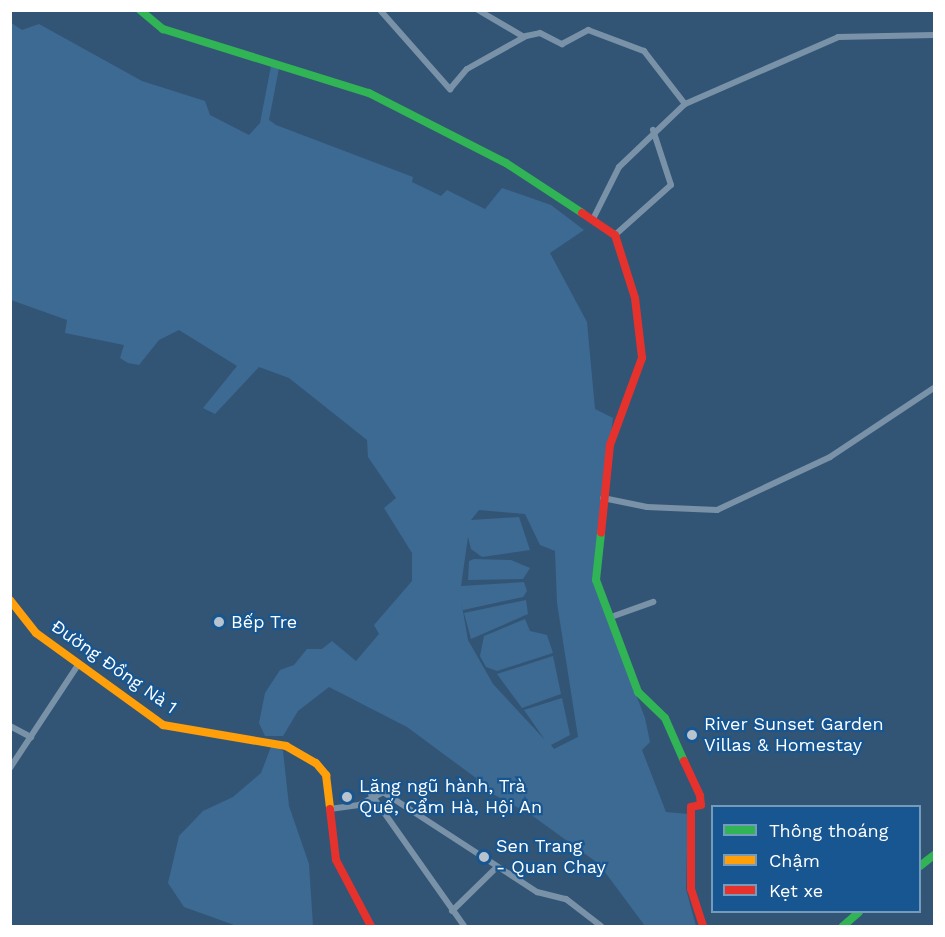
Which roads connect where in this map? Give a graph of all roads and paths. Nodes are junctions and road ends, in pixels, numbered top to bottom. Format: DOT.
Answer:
graph roads {
  1 [pos="140,10"];
  2 [pos="380,10"];
  3 [pos="478,10"];
  4 [pos="934,35"];
  5 [pos="524,37"];
  6 [pos="685,104"];
  7 [pos="653,130"];
  8 [pos="594,217"];
  9 [pos="615,235"];
  10 [pos="934,388"];
  11 [pos="603,498"];
  12 [pos="10,600"];
  13 [pos="653,602"];
  14 [pos="611,617"];
  15 [pos="78,665"];
  16 [pos="10,726"];
  17 [pos="31,737"];
  18 [pos="10,768"];
  19 [pos="371,794"];
  20 [pos="330,809"];
  21 [pos="934,855"];
  22 [pos="921,865"];
  23 [pos="497,867"];
  24 [pos="452,911"];
  25 [pos="858,913"];
  26 [pos="371,927"];
  27 [pos="464,927"];
  28 [pos="601,927"];
  29 [pos="703,927"];
  30 [pos="843,927"];
  1 -- 8 [label="street"];
  2 -- 5 [label="street"];
  3 -- 5 [label="street"];
  4 -- 6 [label="street"];
  5 -- 6 [label="street"];
  6 -- 7 [label="street"];
  7 -- 8 [label="street"];
  7 -- 9 [label="street"];
  8 -- 9 [label="street"];
  9 -- 11 [label="street"];
  10 -- 11 [label="street"];
  11 -- 14 [label="street"];
  12 -- 15 [label="street, Đường Đồng Nà 1"];
  13 -- 14 [label="street"];
  14 -- 29 [label="street"];
  15 -- 17 [label="street"];
  15 -- 20 [label="street, Đường Đồng Nà 1"];
  16 -- 17 [label="street"];
  17 -- 18 [label="street"];
  19 -- 20 [label="street"];
  19 -- 23 [label="street"];
  19 -- 24 [label="street"];
  20 -- 26 [label="street"];
  21 -- 22 [label="street"];
  23 -- 24 [label="street"];
  23 -- 28 [label="street"];
  24 -- 27 [label="street"];
  25 -- 30 [label="street"];
}
